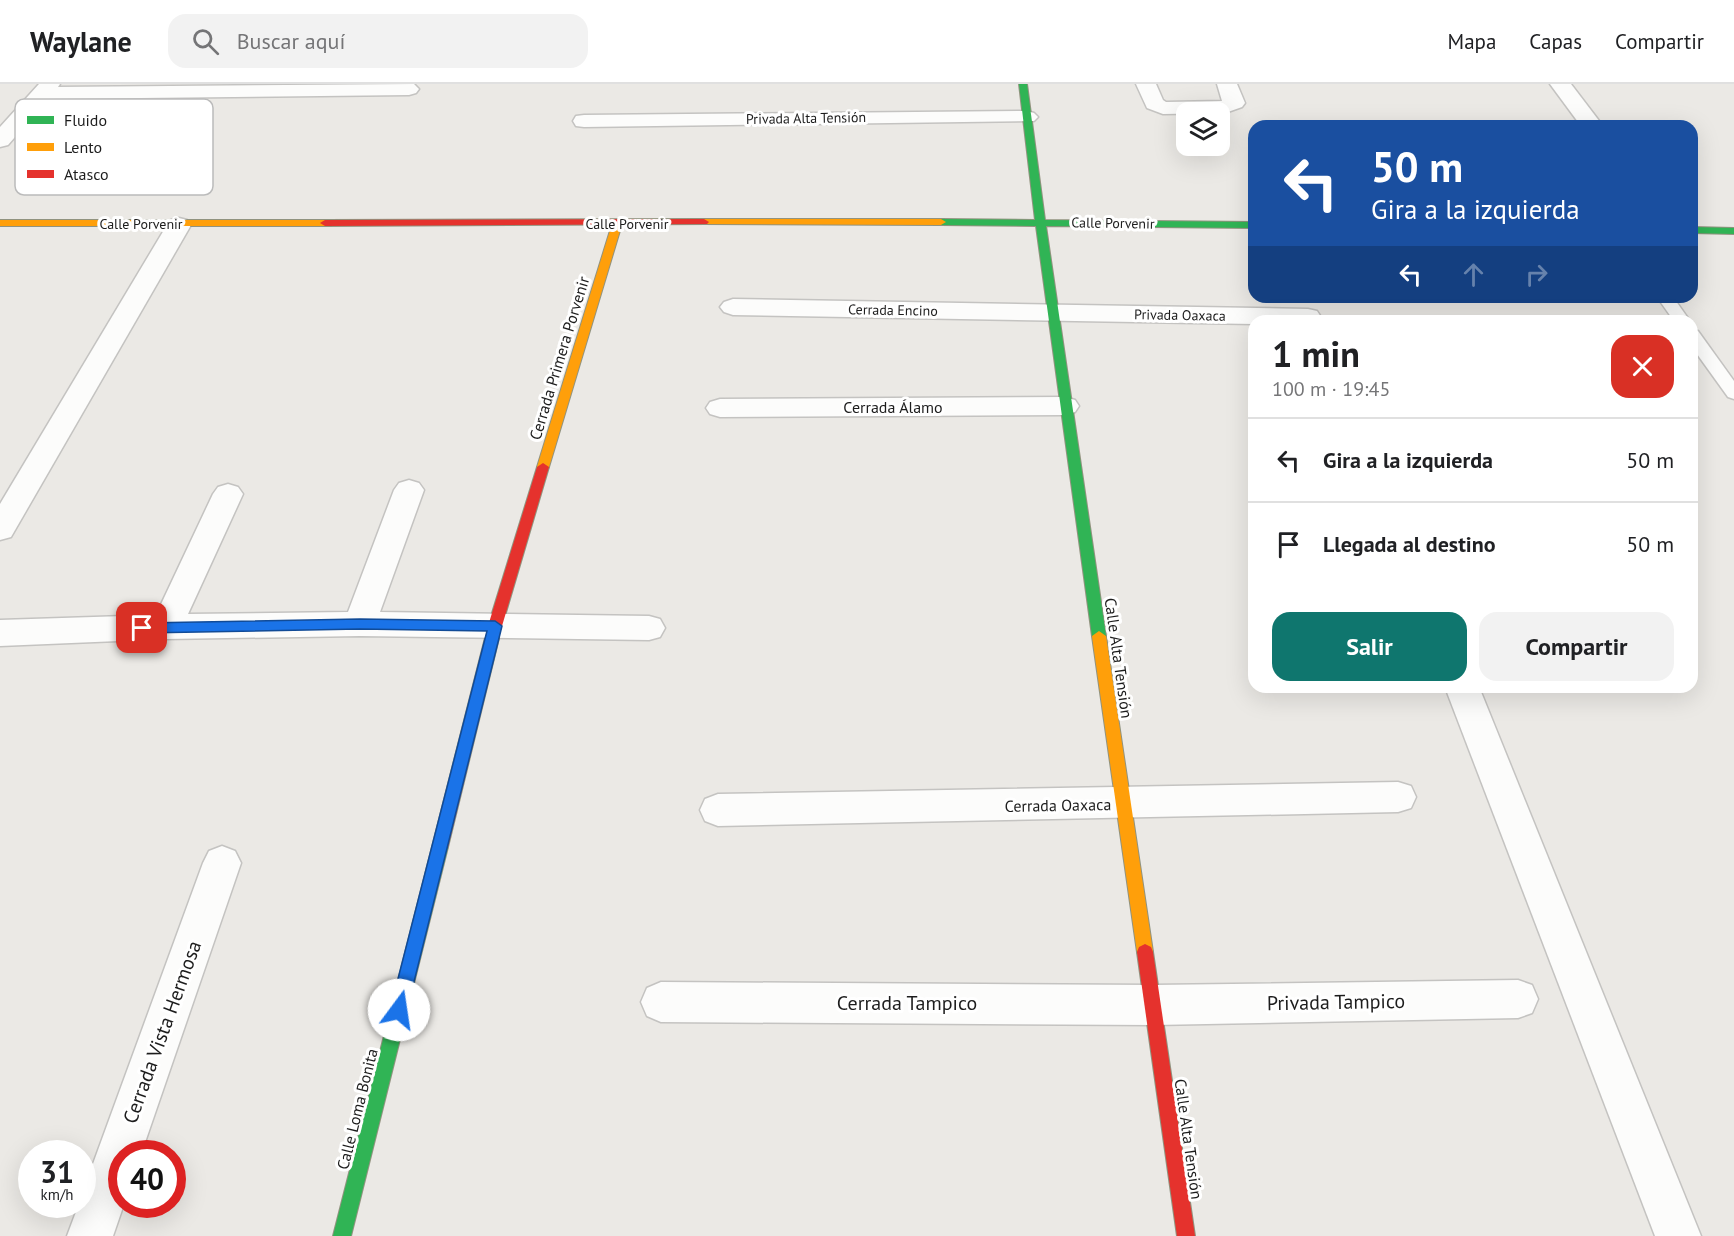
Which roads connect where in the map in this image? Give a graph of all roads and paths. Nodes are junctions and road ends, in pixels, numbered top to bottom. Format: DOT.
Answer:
graph roads {
  1 [pos="1023,84"];
  2 [pos="1146,84"];
  3 [pos="1227,84"];
  4 [pos="1560,84"];
  5 [pos="46,88"];
  6 [pos="409,89"];
  7 [pos="1027,117"];
  8 [pos="1587,120"];
  9 [pos="584,121"];
  10 [pos="15,124"];
  11 [pos="0,140"];
  12 [pos="1042,222"];
  13 [pos="0,223"];
  14 [pos="617,224"];
  15 [pos="179,225"];
  16 [pos="1248,225"];
  17 [pos="1698,230"];
  18 [pos="1734,231"];
  19 [pos="733,307"];
  20 [pos="1052,314"];
  21 [pos="1248,316"];
  22 [pos="1698,343"];
  23 [pos="1734,393"];
  24 [pos="1065,406"];
  25 [pos="720,408"];
  26 [pos="409,490"];
  27 [pos="228,494"];
  28 [pos="533,502"];
  29 [pos="0,529"];
  30 [pos="360,624"];
  31 [pos="495,626"];
  32 [pos="166,627"];
  33 [pos="649,628"];
  34 [pos="0,633"];
  35 [pos="1464,693"];
  36 [pos="1398,797"];
  37 [pos="1124,804"];
  38 [pos="717,810"];
  39 [pos="222,863"];
  40 [pos="1518,999"];
  41 [pos="661,1002"];
  42 [pos="1154,1005"];
  43 [pos="90,1236"];
  44 [pos="342,1236"];
  45 [pos="1186,1236"];
  46 [pos="1678,1236"];
  1 -- 7 [label="street, Calle Alta Tensión"];
  2 -- 3 [label="street"];
  4 -- 8 [label="street"];
  5 -- 6 [label="street"];
  7 -- 9 [label="street, Privada Alta Tensión"];
  7 -- 12 [label="street, Calle Alta Tensión"];
  10 -- 11 [label="street"];
  12 -- 14 [label="street, Calle Porvenir"];
  12 -- 16 [label="street, Calle Porvenir"];
  12 -- 20 [label="street, Calle Alta Tensión"];
  13 -- 15 [label="street, Calle Porvenir"];
  14 -- 15 [label="street, Calle Porvenir"];
  14 -- 28 [label="street, Cerrada Primera Porvenir"];
  15 -- 29 [label="street"];
  17 -- 18 [label="street"];
  19 -- 20 [label="street, Cerrada Encino"];
  20 -- 21 [label="street, Privada Oaxaca"];
  20 -- 24 [label="street, Calle Alta Tensión"];
  22 -- 23 [label="lane"];
  24 -- 25 [label="street, Cerrada Álamo"];
  24 -- 37 [label="street, Calle Alta Tensión"];
  26 -- 30 [label="street"];
  27 -- 32 [label="street"];
  28 -- 31 [label="street, Calle Loma Bonita"];
  30 -- 31 [label="street"];
  30 -- 32 [label="street"];
  31 -- 33 [label="street"];
  31 -- 44 [label="street, Calle Loma Bonita"];
  32 -- 34 [label="street"];
  35 -- 46 [label="street"];
  36 -- 37 [label="street, Cerrada Oaxaca"];
  37 -- 38 [label="street, Cerrada Oaxaca"];
  37 -- 42 [label="street, Calle Alta Tensión"];
  39 -- 43 [label="street, Cerrada Vista Hermosa"];
  40 -- 42 [label="street, Privada Tampico"];
  41 -- 42 [label="street, Cerrada Tampico"];
  42 -- 45 [label="street, Calle Alta Tensión"];
}
